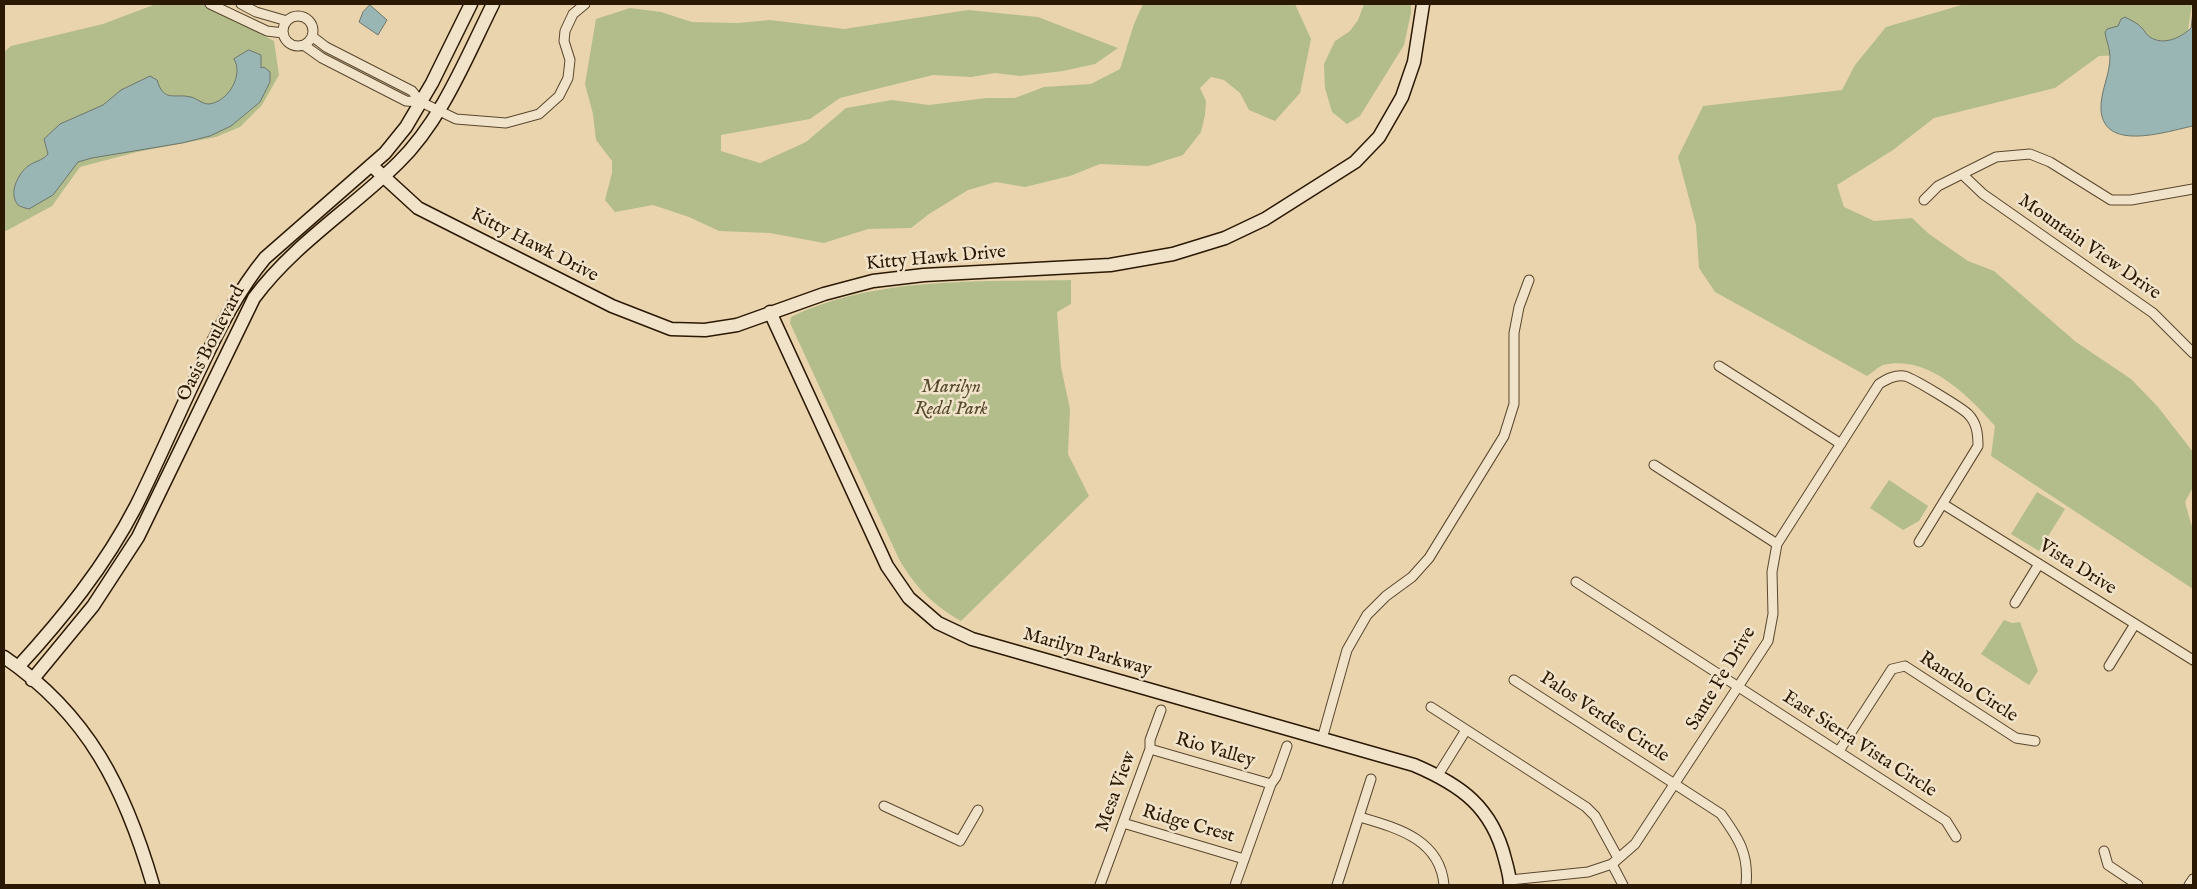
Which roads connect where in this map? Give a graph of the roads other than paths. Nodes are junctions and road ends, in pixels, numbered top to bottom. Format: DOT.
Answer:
graph roads {
  1 [pos="210,4"];
  2 [pos="241,4"];
  3 [pos="471,4"];
  4 [pos="493,4"];
  5 [pos="585,4"];
  6 [pos="1423,4"];
  7 [pos="287,21"];
  8 [pos="283,32"];
  9 [pos="313,36"];
  10 [pos="305,46"];
  11 [pos="420,102"];
  12 [pos="437,111"];
  13 [pos="371,165"];
  14 [pos="1962,174"];
  15 [pos="382,177"];
  16 [pos="2193,189"];
  17 [pos="1924,200"];
  18 [pos="1529,280"];
  19 [pos="770,312"];
  20 [pos="2193,353"];
  21 [pos="1719,366"];
  22 [pos="1841,444"];
  23 [pos="1654,465"];
  24 [pos="1943,504"];
  25 [pos="1919,542"];
  26 [pos="1777,544"];
  27 [pos="2039,564"];
  28 [pos="1576,582"];
  29 [pos="2015,603"];
  30 [pos="2135,624"];
  31 [pos="4,657"];
  32 [pos="2193,660"];
  33 [pos="2109,666"];
  34 [pos="25,673"];
  35 [pos="1514,680"];
  36 [pos="1739,686"];
  37 [pos="1431,707"];
  38 [pos="1161,710"];
  39 [pos="1466,730"];
  40 [pos="1322,739"];
  41 [pos="2035,741"];
  42 [pos="1287,746"];
  43 [pos="1150,749"];
  44 [pos="1839,752"];
  45 [pos="1438,775"];
  46 [pos="1371,779"];
  47 [pos="1270,784"];
  48 [pos="1675,784"];
  49 [pos="884,806"];
  50 [pos="978,810"];
  51 [pos="1360,817"];
  52 [pos="1123,823"];
  53 [pos="1956,837"];
  54 [pos="2104,852"];
  55 [pos="1244,859"];
  56 [pos="1615,861"];
  57 [pos="2193,879"];
  58 [pos="1510,883"];
  59 [pos="153,885"];
  60 [pos="1100,885"];
  61 [pos="1235,885"];
  62 [pos="1337,885"];
  63 [pos="1444,885"];
  64 [pos="1623,885"];
  65 [pos="1746,885"];
  66 [pos="2138,885"];
  67 [pos="2189,885"];
  1 -- 8 [label="street"];
  2 -- 7 [label="street"];
  3 -- 11 [label="street, Oasis Boulevard"];
  4 -- 12 [label="street, Oasis Boulevard"];
  5 -- 12 [label="street"];
  6 -- 19 [label="street, Kitty Hawk Drive"];
  7 -- 8 [label="street"];
  7 -- 9 [label="street"];
  8 -- 10 [label="street"];
  9 -- 10 [label="street"];
  9 -- 11 [label="street"];
  10 -- 11 [label="street"];
  11 -- 12 [label="street"];
  11 -- 13 [label="street, Oasis Boulevard"];
  12 -- 15 [label="street, Oasis Boulevard"];
  13 -- 15 [label="street, Kitty Hawk Drive"];
  13 -- 34 [label="street, Oasis Boulevard"];
  14 -- 16 [label="street"];
  14 -- 17 [label="street"];
  14 -- 20 [label="street, Mountain View Drive"];
  15 -- 19 [label="street, Kitty Hawk Drive"];
  15 -- 34 [label="street, Oasis Boulevard"];
  18 -- 40 [label="street"];
  19 -- 40 [label="street, Marilyn Parkway"];
  21 -- 22 [label="street"];
  22 -- 24 [label="street, Sante Fe Drive"];
  22 -- 26 [label="street, Sante Fe Drive"];
  23 -- 26 [label="street"];
  24 -- 25 [label="street, Sante Fe Drive"];
  24 -- 27 [label="street, Vista Drive"];
  26 -- 36 [label="street, Sante Fe Drive"];
  27 -- 29 [label="street"];
  27 -- 30 [label="street, Vista Drive"];
  28 -- 36 [label="street, East Sierra Vista Circle"];
  30 -- 32 [label="street, Vista Drive"];
  30 -- 33 [label="street"];
  31 -- 34 [label="street"];
  34 -- 59 [label="street"];
  35 -- 48 [label="street, Palos Verdes Circle"];
  36 -- 44 [label="street, East Sierra Vista Circle"];
  36 -- 48 [label="street, Sante Fe Drive"];
  37 -- 39 [label="street"];
  38 -- 43 [label="street, Mesa View"];
  39 -- 45 [label="street"];
  39 -- 56 [label="street"];
  40 -- 45 [label="street, Marilyn Parkway"];
  41 -- 44 [label="street, Rancho Circle"];
  42 -- 47 [label="street"];
  43 -- 47 [label="street, Rio Valley"];
  43 -- 52 [label="street, Mesa View"];
  44 -- 53 [label="street, East Sierra Vista Circle"];
  45 -- 58 [label="street, Marilyn Parkway"];
  46 -- 51 [label="street"];
  47 -- 55 [label="street"];
  48 -- 56 [label="street, Sante Fe Drive"];
  48 -- 65 [label="street, Palos Verdes Circle"];
  49 -- 50 [label="street"];
  51 -- 62 [label="street"];
  51 -- 63 [label="street"];
  52 -- 55 [label="street, Ridge Crest"];
  52 -- 60 [label="street, Mesa View"];
  54 -- 66 [label="street"];
  55 -- 61 [label="street"];
  56 -- 58 [label="street, Sante Fe Drive"];
  56 -- 64 [label="street"];
  57 -- 67 [label="street"];
}
